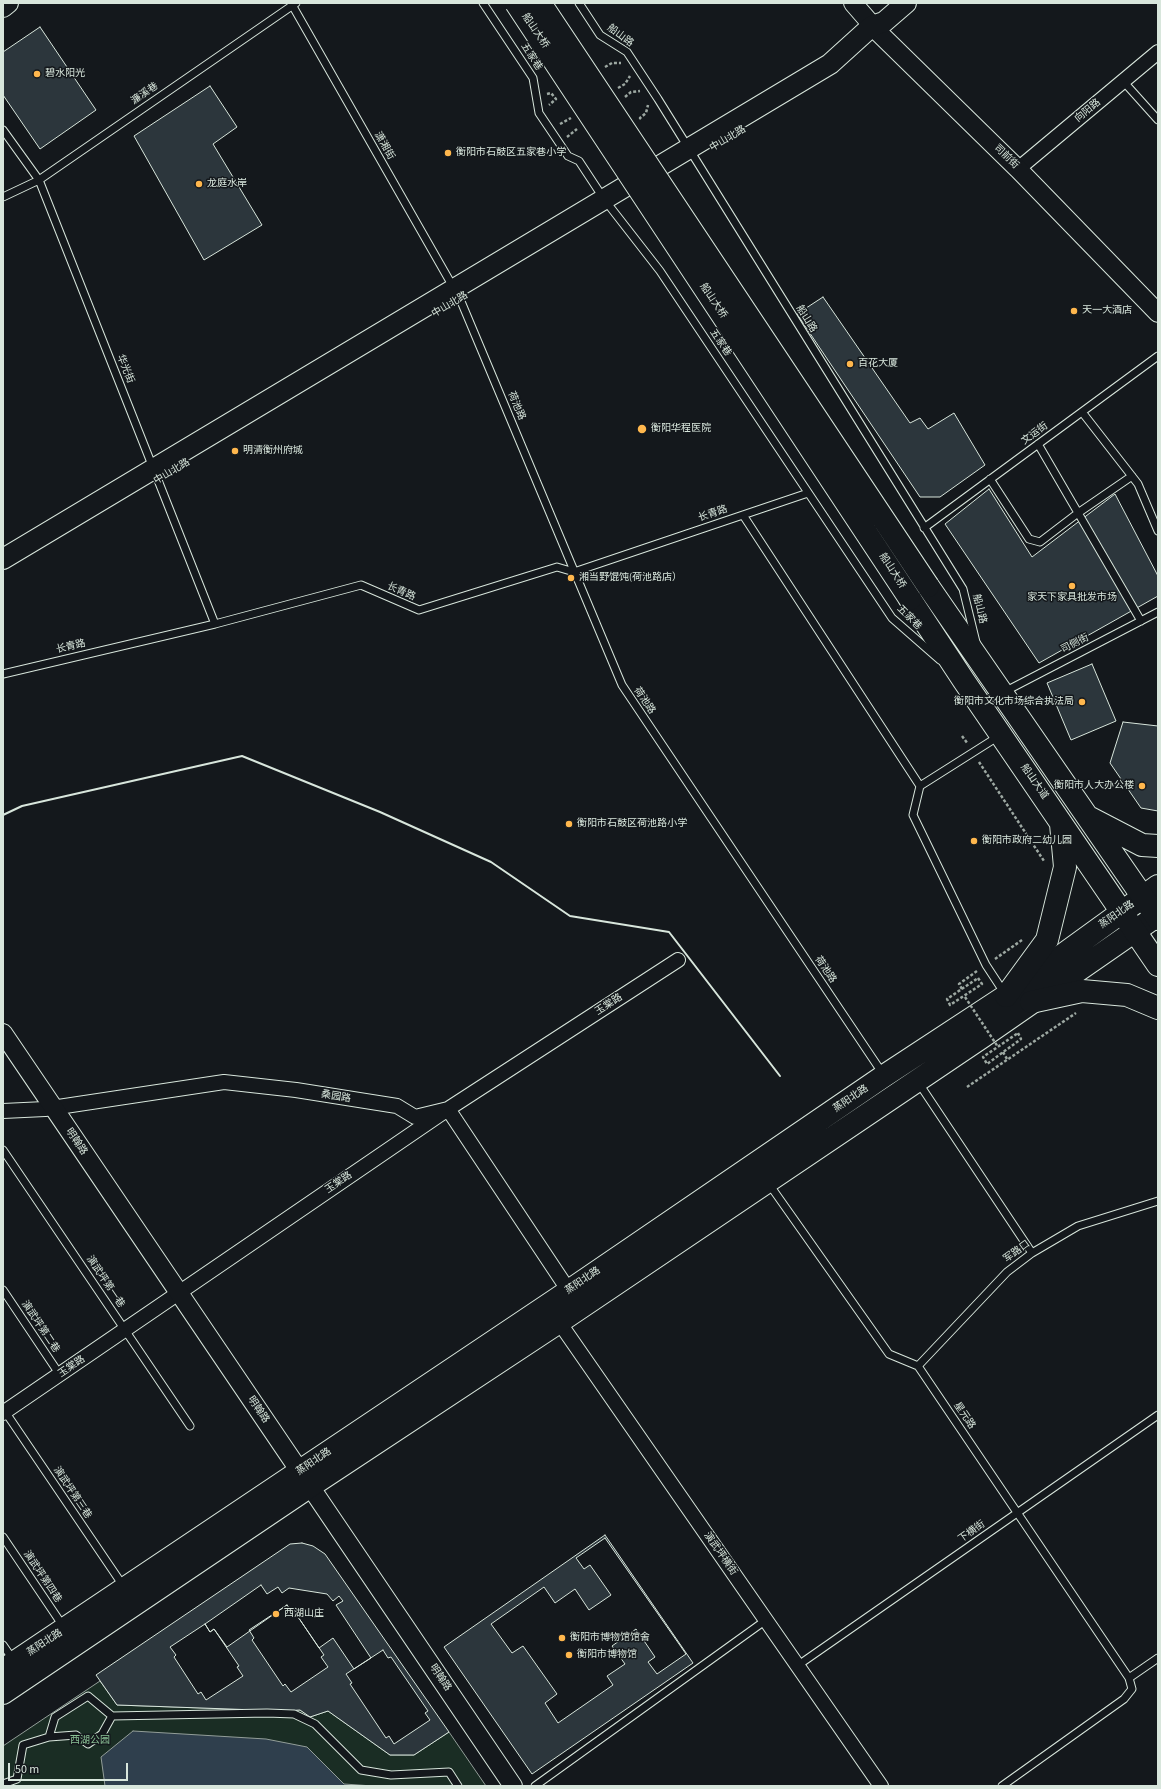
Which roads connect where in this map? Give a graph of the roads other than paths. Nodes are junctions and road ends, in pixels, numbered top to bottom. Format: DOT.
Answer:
graph roads {
  1 [pos="8,3"];
  2 [pos="483,3"];
  3 [pos="516,3"];
  4 [pos="540,3"];
  5 [pos="579,3"];
  6 [pos="853,3"];
  7 [pos="866,3"];
  8 [pos="906,3"];
  9 [pos="293,4"];
  10 [pos="3,7"];
  11 [pos="878,27"];
  12 [pos="1158,52"];
  13 [pos="1123,81"];
  14 [pos="1158,120"];
  15 [pos="3,130"];
  16 [pos="692,154"];
  17 [pos="1022,166"];
  18 [pos="38,180"];
  19 [pos="3,197"];
  20 [pos="608,204"];
  21 [pos="458,294"];
  22 [pos="1158,298"];
  23 [pos="1158,313"];
  24 [pos="1158,356"];
  25 [pos="1082,412"];
  26 [pos="1038,444"];
  27 [pos="156,475"];
  28 [pos="1132,476"];
  29 [pos="990,479"];
  30 [pos="808,492"];
  31 [pos="1078,513"];
  32 [pos="742,515"];
  33 [pos="924,528"];
  34 [pos="1158,531"];
  35 [pos="3,559"];
  36 [pos="574,572"];
  37 [pos="3,573"];
  38 [pos="910,599"];
  39 [pos="1158,612"];
  40 [pos="1141,621"];
  41 [pos="215,624"];
  42 [pos="982,666"];
  43 [pos="3,674"];
  44 [pos="964,681"];
  45 [pos="1001,693"];
  46 [pos="1001,735"];
  47 [pos="920,786"];
  48 [pos="1087,817"];
  49 [pos="1060,821"];
  50 [pos="1158,846"];
  51 [pos="1150,891"];
  52 [pos="1122,912"];
  53 [pos="1157,917"];
  54 [pos="1135,931"];
  55 [pos="678,960"];
  56 [pos="1158,965"];
  57 [pos="1006,996"];
  58 [pos="1031,1002"];
  59 [pos="1158,1008"];
  60 [pos="3,1033"];
  61 [pos="3,1047"];
  62 [pos="884,1076"];
  63 [pos="917,1081"];
  64 [pos="49,1108"];
  65 [pos="448,1109"];
  66 [pos="3,1111"];
  67 [pos="3,1150"];
  68 [pos="767,1182"];
  69 [pos="1158,1201"];
  70 [pos="1032,1253"];
  71 [pos="3,1290"];
  72 [pos="569,1291"];
  73 [pos="176,1295"];
  74 [pos="559,1322"];
  75 [pos="126,1330"];
  76 [pos="918,1366"];
  77 [pos="60,1374"];
  78 [pos="4,1411"];
  79 [pos="1158,1415"];
  80 [pos="190,1426"];
  81 [pos="302,1481"];
  82 [pos="1017,1513"];
  83 [pos="3,1537"];
  84 [pos="125,1589"];
  85 [pos="766,1620"];
  86 [pos="65,1629"];
  87 [pos="1158,1658"];
  88 [pos="7,1659"];
  89 [pos="797,1666"];
  90 [pos="1129,1678"];
  91 [pos="3,1693"];
  92 [pos="112,1716"];
  93 [pos="49,1737"];
  94 [pos="3,1784"];
  95 [pos="458,1786"];
  96 [pos="504,1786"];
  97 [pos="513,1786"];
  98 [pos="535,1786"];
  99 [pos="881,1786"];
  100 [pos="1002,1786"];
  1 -- 10 [label="main road"];
  2 -- 20 [label="lane, 五家巷"];
  3 -- 38 [label="main road, 船山大桥, bridge"];
  4 -- 42 [label="main road, 船山大桥, bridge"];
  5 -- 16 [label="lane, 船山路"];
  6 -- 11 [label="street, 司前街"];
  7 -- 11 [label="street, 司前街"];
  8 -- 11 [label="main road, 中山北路"];
  9 -- 18 [label="lane, 濂溪巷"];
  9 -- 21 [label="lane, 潇湘街"];
  11 -- 16 [label="main road, 中山北路"];
  11 -- 17 [label="street, 司前街"];
  12 -- 13 [label="street, 向阳路"];
  13 -- 14 [label="lane"];
  13 -- 17 [label="street, 向阳路"];
  15 -- 18 [label="lane, 华光街"];
  16 -- 20 [label="main road, 中山北路"];
  16 -- 33 [label="lane, 船山路"];
  17 -- 22 [label="street, 司前街"];
  17 -- 23 [label="street, 司前街"];
  18 -- 19 [label="lane, 濂溪巷"];
  18 -- 27 [label="lane, 华光街"];
  20 -- 21 [label="main road, 中山北路"];
  20 -- 30 [label="lane, 五家巷"];
  21 -- 27 [label="main road, 中山北路"];
  21 -- 36 [label="lane, 荷池路"];
  24 -- 25 [label="lane, 文运街"];
  25 -- 26 [label="lane, 文运街"];
  25 -- 28 [label="lane"];
  26 -- 29 [label="lane, 文运街"];
  26 -- 31 [label="lane"];
  27 -- 35 [label="main road, 中山北路"];
  27 -- 37 [label="main road, 中山北路"];
  27 -- 41 [label="lane, 华光街"];
  28 -- 31 [label="lane"];
  28 -- 34 [label="lane"];
  29 -- 31 [label="lane"];
  29 -- 33 [label="lane, 文运街"];
  30 -- 32 [label="lane, 长青路"];
  30 -- 44 [label="lane, 五家巷"];
  31 -- 40 [label="lane"];
  32 -- 36 [label="lane, 长青路"];
  32 -- 47 [label="lane"];
  33 -- 42 [label="lane, 船山路"];
  36 -- 41 [label="lane, 长青路"];
  36 -- 62 [label="lane, 荷池路"];
  38 -- 44 [label="main road, 船山大道"];
  39 -- 40 [label="lane, 司侧街"];
  40 -- 45 [label="lane, 司侧街"];
  41 -- 43 [label="lane, 长青路"];
  42 -- 45 [label="main road"];
  44 -- 46 [label="main road, 船山大道"];
  45 -- 48 [label="main road"];
  46 -- 47 [label="lane"];
  46 -- 49 [label="main road, 船山大道"];
  47 -- 57 [label="lane"];
  48 -- 50 [label="main road"];
  48 -- 51 [label="main road"];
  49 -- 52 [label="main road, 船山大道"];
  49 -- 57 [label="main road"];
  51 -- 52 [label="main road, 蒸阳北路"];
  51 -- 53 [label="main road"];
  52 -- 54 [label="main road, 船山大道"];
  52 -- 57 [label="main road, 蒸阳北路"];
  53 -- 54 [label="main road, 蒸阳北路"];
  54 -- 56 [label="main road, 船山大道"];
  54 -- 58 [label="main road, 蒸阳北路"];
  55 -- 65 [label="street, 玉棠路"];
  57 -- 62 [label="main road, 蒸阳北路"];
  58 -- 59 [label="main road"];
  58 -- 63 [label="main road, 蒸阳北路"];
  60 -- 64 [label="street, 明翰路"];
  61 -- 64 [label="street, 明翰路"];
  62 -- 72 [label="main road, 蒸阳北路"];
  63 -- 68 [label="main road, 蒸阳北路"];
  63 -- 70 [label="lane"];
  64 -- 65 [label="street, 桑园路"];
  64 -- 66 [label="street, 桑园路"];
  64 -- 73 [label="street, 明翰路"];
  65 -- 72 [label="street"];
  65 -- 73 [label="street, 玉棠路"];
  67 -- 75 [label="lane, 演武坪第一巷"];
  68 -- 74 [label="main road, 蒸阳北路"];
  68 -- 76 [label="lane"];
  69 -- 70 [label="lane, 军路口"];
  70 -- 76 [label="lane, 军路口"];
  71 -- 77 [label="lane, 演武坪第二巷"];
  72 -- 81 [label="main road, 蒸阳北路"];
  73 -- 75 [label="street, 玉棠路"];
  73 -- 81 [label="street, 明翰路"];
  74 -- 81 [label="main road, 蒸阳北路"];
  74 -- 85 [label="street, 演武坪横街"];
  75 -- 77 [label="street, 玉棠路"];
  75 -- 80 [label="lane, 演武坪第一巷"];
  76 -- 82 [label="lane, 星元路"];
  77 -- 78 [label="street, 玉棠路"];
  78 -- 84 [label="lane, 演武坪第三巷"];
  79 -- 82 [label="lane, 下横街"];
  81 -- 84 [label="main road, 蒸阳北路"];
  81 -- 91 [label="main road, 蒸阳北路"];
  81 -- 96 [label="street, 明翰路"];
  81 -- 97 [label="street, 明翰路"];
  82 -- 89 [label="lane, 下横街"];
  82 -- 90 [label="lane, 星元路"];
  83 -- 86 [label="lane, 演武坪第四巷"];
  84 -- 86 [label="main road, 蒸阳北路"];
  85 -- 89 [label="street, 演武坪横街"];
  85 -- 98 [label="lane"];
  86 -- 88 [label="main road, 蒸阳北路"];
  87 -- 90 [label="lane"];
  89 -- 99 [label="street, 演武坪横街"];
  90 -- 100 [label="lane"];
  92 -- 93 [label="lane"];
  92 -- 93 [label="lane"];
  92 -- 95 [label="lane"];
  93 -- 94 [label="lane"];
}
